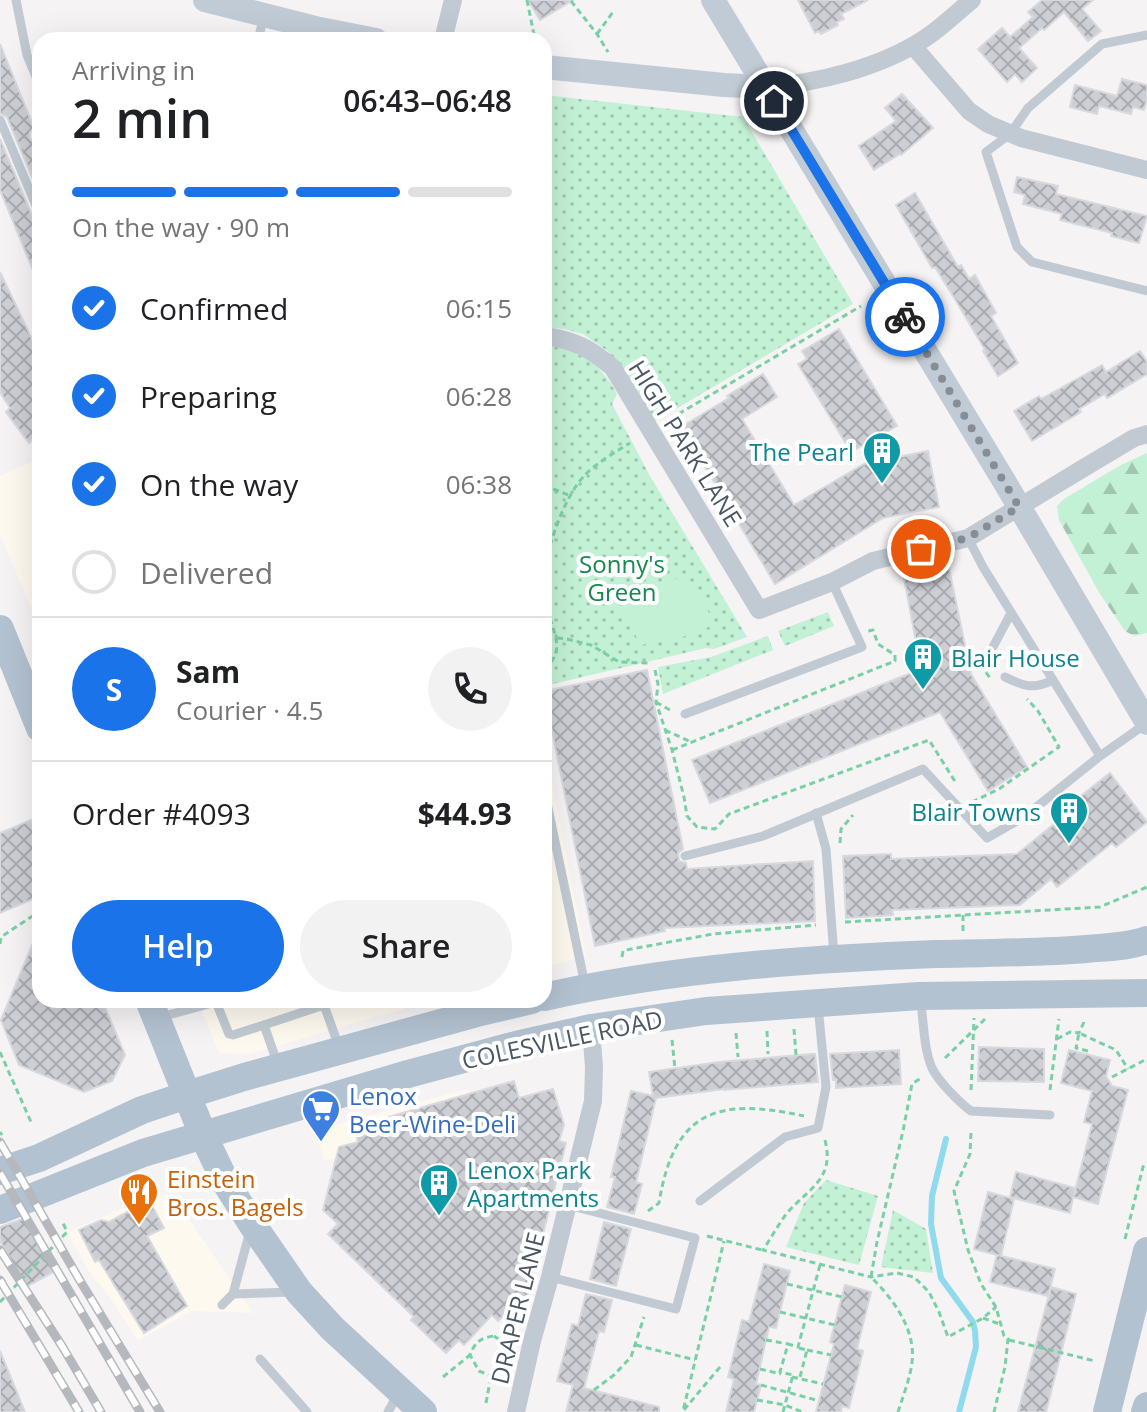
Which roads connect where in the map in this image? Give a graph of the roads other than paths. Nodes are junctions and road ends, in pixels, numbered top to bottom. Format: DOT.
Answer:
graph roads {
  1 [pos="16,0"];
  2 [pos="205,0"];
  3 [pos="453,0"];
  4 [pos="713,0"];
  5 [pos="972,0"];
  6 [pos="264,15"];
  7 [pos="260,32"];
  8 [pos="309,32"];
  9 [pos="445,32"];
  10 [pos="1147,35"];
  11 [pos="913,46"];
  12 [pos="32,67"];
  13 [pos="552,68"];
  14 [pos="765,87"];
  15 [pos="0,120"];
  16 [pos="1010,134"];
  17 [pos="1147,170"];
  18 [pos="32,196"];
  19 [pos="1147,291"];
  20 [pos="552,338"];
  21 [pos="1147,434"];
  22 [pos="1019,507"];
  23 [pos="968,538"];
  24 [pos="832,582"];
  25 [pos="1011,613"];
  26 [pos="0,629"];
  27 [pos="993,647"];
  28 [pos="1005,677"];
  29 [pos="1053,680"];
  30 [pos="32,708"];
  31 [pos="681,714"];
  32 [pos="1147,723"];
  33 [pos="1100,756"];
  34 [pos="816,813"];
  35 [pos="552,828"];
  36 [pos="685,856"];
  37 [pos="1147,940"];
  38 [pos="834,961"];
  39 [pos="585,988"];
  40 [pos="1147,993"];
  41 [pos="552,995"];
  42 [pos="919,996"];
  43 [pos="818,1003"];
  44 [pos="218,1008"];
  45 [pos="315,1008"];
  46 [pos="325,1008"];
  47 [pos="498,1008"];
  48 [pos="152,1009"];
  49 [pos="264,1025"];
  50 [pos="591,1028"];
  51 [pos="340,1051"];
  52 [pos="279,1068"];
  53 [pos="187,1095"];
  54 [pos="1050,1115"];
  55 [pos="203,1135"];
  56 [pos="0,1171"];
  57 [pos="700,1201"];
  58 [pos="568,1205"];
  59 [pos="0,1210"];
  60 [pos="252,1224"];
  61 [pos="1147,1251"];
  62 [pos="550,1277"];
  63 [pos="299,1292"];
  64 [pos="233,1294"];
  65 [pos="222,1305"];
  66 [pos="260,1359"];
  67 [pos="394,1402"];
  68 [pos="1147,1406"];
  69 [pos="307,1412"];
  70 [pos="423,1412"];
  71 [pos="516,1412"];
  72 [pos="1107,1412"];
  73 [pos="1145,1412"];
  1 -- 12 [label="lane"];
  2 -- 6 [label="street"];
  3 -- 9 [label="street"];
  4 -- 14 [label="street"];
  5 -- 11 [label="street"];
  6 -- 7 [label="lane"];
  6 -- 8 [label="street"];
  10 -- 16 [label="lane"];
  11 -- 14 [label="street"];
  11 -- 16 [label="street"];
  13 -- 14 [label="street"];
  14 -- 22 [label="street"];
  15 -- 18 [label="lane"];
  16 -- 17 [label="street"];
  16 -- 19 [label="lane"];
  20 -- 24 [label="street, HIGH PARK LANE"];
  21 -- 22 [label="street"];
  22 -- 23 [label="street"];
  22 -- 32 [label="street"];
  23 -- 24 [label="street"];
  23 -- 25 [label="lane"];
  24 -- 31 [label="lane"];
  25 -- 27 [label="lane"];
  25 -- 29 [label="lane"];
  26 -- 30 [label="main road"];
  28 -- 29 [label="lane"];
  29 -- 33 [label="lane"];
  32 -- 33 [label="lane"];
  33 -- 34 [label="lane"];
  34 -- 36 [label="lane"];
  34 -- 38 [label="lane"];
  35 -- 39 [label="lane"];
  37 -- 38 [label="main road, COLESVILLE ROAD"];
  38 -- 39 [label="main road, COLESVILLE ROAD"];
  39 -- 41 [label="main road, COLESVILLE ROAD"];
  40 -- 42 [label="main road, COLESVILLE ROAD"];
  42 -- 43 [label="main road, COLESVILLE ROAD"];
  42 -- 54 [label="lane"];
  43 -- 50 [label="main road, COLESVILLE ROAD"];
  43 -- 57 [label="lane"];
  44 -- 49 [label="lane"];
  45 -- 49 [label="lane"];
  46 -- 51 [label="lane"];
  47 -- 51 [label="main road, COLESVILLE ROAD"];
  48 -- 53 [label="main road"];
  49 -- 52 [label="lane"];
  50 -- 55 [label="main road, COLESVILLE ROAD"];
  50 -- 58 [label="street, DRAPER LANE"];
  51 -- 52 [label="main road, COLESVILLE ROAD"];
  52 -- 53 [label="main road, COLESVILLE ROAD"];
  53 -- 55 [label="main road"];
  53 -- 56 [label="main road, COLESVILLE ROAD"];
  55 -- 59 [label="main road, COLESVILLE ROAD"];
  55 -- 60 [label="main road"];
  58 -- 62 [label="street, DRAPER LANE"];
  58 -- 62 [label="lane"];
  60 -- 63 [label="main road"];
  60 -- 64 [label="lane"];
  61 -- 72 [label="main road"];
  62 -- 71 [label="street, DRAPER LANE"];
  63 -- 64 [label="lane"];
  63 -- 67 [label="main road"];
  64 -- 65 [label="lane"];
  66 -- 69 [label="lane"];
  67 -- 70 [label="main road"];
  68 -- 73 [label="main road"];
}
